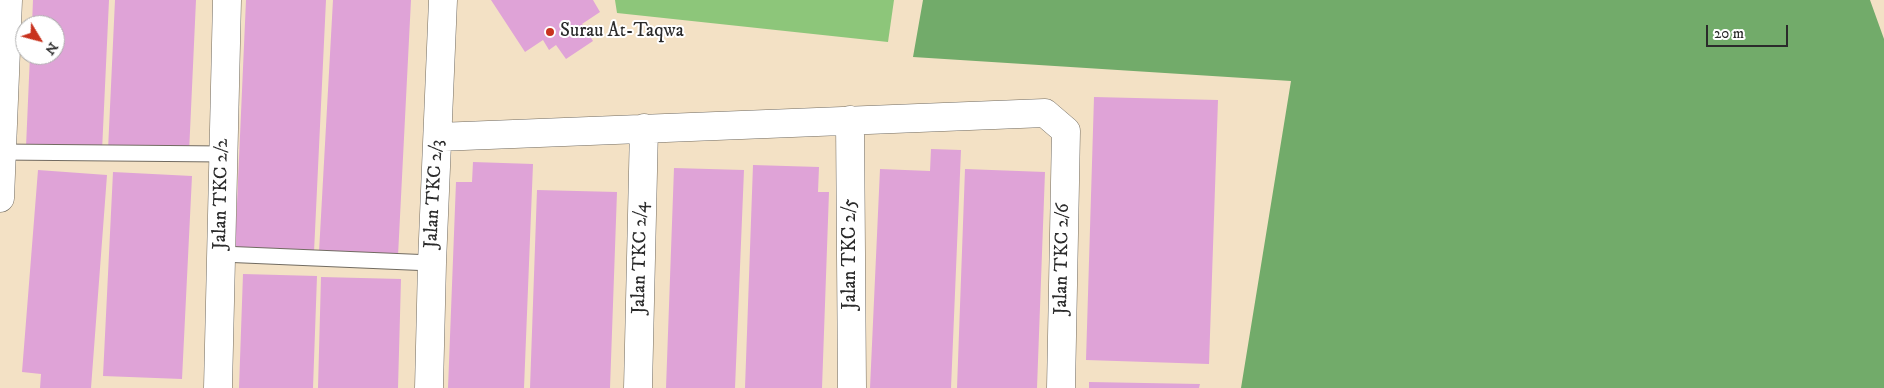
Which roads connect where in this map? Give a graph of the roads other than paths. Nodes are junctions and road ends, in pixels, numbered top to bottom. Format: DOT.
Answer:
graph roads {
  1 [pos="8,0"];
  2 [pos="227,0"];
  3 [pos="443,0"];
  4 [pos="850,120"];
  5 [pos="644,128"];
  6 [pos="438,137"];
  7 [pos="1,152"];
  8 [pos="223,154"];
  9 [pos="0,198"];
  10 [pos="221,254"];
  11 [pos="432,263"];
  12 [pos="218,388"];
  13 [pos="429,388"];
  14 [pos="638,388"];
  15 [pos="852,388"];
  16 [pos="1061,388"];
  1 -- 7 [label="street"];
  2 -- 8 [label="street, Jalan TKC 2/2"];
  3 -- 6 [label="street, Jalan TKC 2/3"];
  4 -- 5 [label="street"];
  4 -- 15 [label="street, Jalan TKC 2/5"];
  4 -- 16 [label="street, Jalan TKC 2/6"];
  5 -- 6 [label="street"];
  5 -- 14 [label="street, Jalan TKC 2/4"];
  6 -- 11 [label="street, Jalan TKC 2/3"];
  7 -- 8 [label="lane"];
  7 -- 9 [label="street"];
  8 -- 10 [label="street, Jalan TKC 2/2"];
  10 -- 11 [label="lane"];
  10 -- 12 [label="street, Jalan TKC 2/2"];
  11 -- 13 [label="street, Jalan TKC 2/3"];
}
